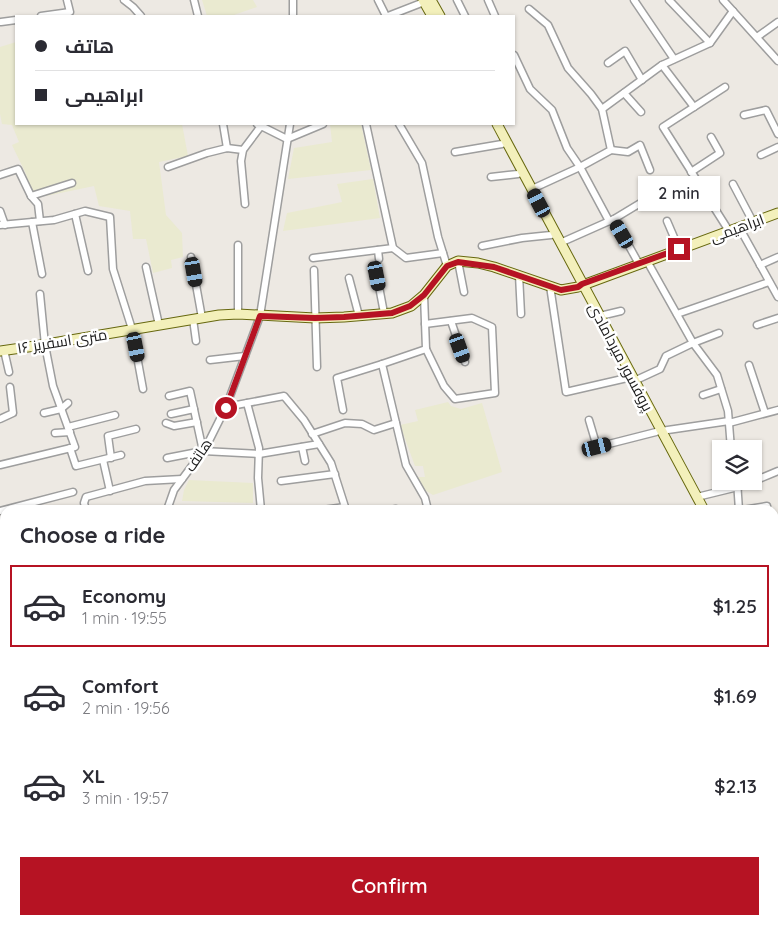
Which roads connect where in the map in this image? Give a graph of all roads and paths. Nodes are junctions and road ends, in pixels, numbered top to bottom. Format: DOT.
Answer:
graph roads {
  1 [pos="67,0"];
  2 [pos="124,0"];
  3 [pos="194,0"];
  4 [pos="293,0"];
  5 [pos="378,0"];
  6 [pos="458,0"];
  7 [pos="488,0"];
  8 [pos="634,0"];
  9 [pos="669,0"];
  10 [pos="426,1"];
  11 [pos="726,1"];
  12 [pos="529,9"];
  13 [pos="733,12"];
  14 [pos="48,15"];
  15 [pos="141,15"];
  16 [pos="198,15"];
  17 [pos="293,15"];
  18 [pos="386,15"];
  19 [pos="390,15"];
  20 [pos="432,15"];
  21 [pos="439,15"];
  22 [pos="464,15"];
  23 [pos="496,15"];
  24 [pos="15,20"];
  25 [pos="1,22"];
  26 [pos="778,22"];
  27 [pos="757,38"];
  28 [pos="710,43"];
  29 [pos="515,57"];
  30 [pos="674,59"];
  31 [pos="778,61"];
  32 [pos="608,63"];
  33 [pos="662,65"];
  34 [pos="642,80"];
  35 [pos="725,87"];
  36 [pos="624,93"];
  37 [pos="694,107"];
  38 [pos="602,109"];
  39 [pos="641,112"];
  40 [pos="744,115"];
  41 [pos="223,125"];
  42 [pos="259,125"];
  43 [pos="290,125"];
  44 [pos="321,125"];
  45 [pos="366,125"];
  46 [pos="400,125"];
  47 [pos="492,125"];
  48 [pos="497,125"];
  49 [pos="778,134"];
  50 [pos="710,137"];
  51 [pos="287,139"];
  52 [pos="502,144"];
  53 [pos="778,147"];
  54 [pos="227,148"];
  55 [pos="243,150"];
  56 [pos="611,150"];
  57 [pos="455,152"];
  58 [pos="761,155"];
  59 [pos="168,167"];
  60 [pos="580,167"];
  61 [pos="650,170"];
  62 [pos="691,172"];
  63 [pos="518,174"];
  64 [pos="0,175"];
  65 [pos="491,177"];
  66 [pos="72,183"];
  67 [pos="734,184"];
  68 [pos="532,189"];
  69 [pos="657,193"];
  70 [pos="31,196"];
  71 [pos="245,204"];
  72 [pos="0,211"];
  73 [pos="778,213"];
  74 [pos="75,214"];
  75 [pos="611,220"];
  76 [pos="40,221"];
  77 [pos="667,221"];
  78 [pos="32,222"];
  79 [pos="753,222"];
  80 [pos="2,225"];
  81 [pos="739,227"];
  82 [pos="729,231"];
  83 [pos="550,235"];
  84 [pos="560,243"];
  85 [pos="238,244"];
  86 [pos="482,246"];
  87 [pos="393,248"];
  88 [pos="679,249"];
  89 [pos="378,250"];
  90 [pos="443,253"];
  91 [pos="191,257"];
  92 [pos="778,257"];
  93 [pos="313,258"];
  94 [pos="379,259"];
  95 [pos="458,262"];
  96 [pos="643,262"];
  97 [pos="760,265"];
  98 [pos="447,266"];
  99 [pos="146,267"];
  100 [pos="314,270"];
  101 [pos="88,271"];
  102 [pos="42,274"];
  103 [pos="519,275"];
  104 [pos="377,276"];
  105 [pos="349,278"];
  106 [pos="769,282"];
  107 [pos="550,286"];
  108 [pos="580,286"];
  109 [pos="464,292"];
  110 [pos="40,294"];
  111 [pos="424,295"];
  112 [pos="778,297"];
  113 [pos="621,311"];
  114 [pos="384,313"];
  115 [pos="238,314"];
  116 [pos="521,314"];
  117 [pos="677,314"];
  118 [pos="260,316"];
  119 [pos="359,316"];
  120 [pos="600,316"];
  121 [pos="315,318"];
  122 [pos="778,318"];
  123 [pos="197,319"];
  124 [pos="451,321"];
  125 [pos="425,324"];
  126 [pos="159,325"];
  127 [pos="757,325"];
  128 [pos="132,330"];
  129 [pos="719,333"];
  130 [pos="196,341"];
  131 [pos="693,343"];
  132 [pos="45,345"];
  133 [pos="426,349"];
  134 [pos="2,350"];
  135 [pos="245,356"];
  136 [pos="210,360"];
  137 [pos="465,362"];
  138 [pos="382,364"];
  139 [pos="749,365"];
  140 [pos="317,367"];
  141 [pos="8,372"];
  142 [pos="631,379"];
  143 [pos="10,387"];
  144 [pos="143,389"];
  145 [pos="721,389"];
  146 [pos="703,395"];
  147 [pos="169,396"];
  148 [pos="68,403"];
  149 [pos="247,404"];
  150 [pos="226,408"];
  151 [pos="61,409"];
  152 [pos="194,409"];
  153 [pos="344,410"];
  154 [pos="778,410"];
  155 [pos="44,413"];
  156 [pos="171,414"];
  157 [pos="765,414"];
  158 [pos="115,415"];
  159 [pos="0,420"];
  160 [pos="588,420"];
  161 [pos="197,422"];
  162 [pos="729,422"];
  163 [pos="166,423"];
  164 [pos="396,423"];
  165 [pos="136,429"];
  166 [pos="69,430"];
  167 [pos="659,432"];
  168 [pos="55,433"];
  169 [pos="312,434"];
  170 [pos="731,440"];
  171 [pos="319,444"];
  172 [pos="302,447"];
  173 [pos="70,448"];
  174 [pos="203,451"];
  175 [pos="258,454"];
  176 [pos="121,456"];
  177 [pos="111,458"];
  178 [pos="167,458"];
  179 [pos="102,460"];
  180 [pos="305,461"];
  181 [pos="0,465"];
  182 [pos="778,471"];
  183 [pos="334,474"];
  184 [pos="762,477"];
  185 [pos="182,479"];
  186 [pos="281,481"];
  187 [pos="720,490"];
  188 [pos="739,490"];
  189 [pos="110,491"];
  190 [pos="72,492"];
  191 [pos="695,498"];
  192 [pos="23,505"];
  193 [pos="85,505"];
  194 [pos="170,505"];
  195 [pos="261,505"];
  196 [pos="345,505"];
  197 [pos="427,505"];
  198 [pos="697,505"];
  199 [pos="700,505"];
  200 [pos="740,505"];
  1 -- 14 [label="street"];
  2 -- 15 [label="street"];
  3 -- 16 [label="street"];
  4 -- 17 [label="street"];
  5 -- 18 [label="street"];
  6 -- 22 [label="street"];
  7 -- 23 [label="street"];
  8 -- 30 [label="street"];
  9 -- 28 [label="street"];
  10 -- 19 [label="street"];
  10 -- 20 [label="main road"];
  10 -- 21 [label="main road"];
  11 -- 13 [label="street"];
  12 -- 38 [label="street"];
  13 -- 27 [label="street"];
  13 -- 28 [label="street"];
  24 -- 25 [label="street"];
  26 -- 27 [label="street"];
  27 -- 31 [label="street"];
  28 -- 30 [label="street"];
  29 -- 60 [label="street"];
  30 -- 33 [label="street"];
  32 -- 34 [label="street"];
  33 -- 34 [label="street"];
  33 -- 37 [label="street"];
  34 -- 36 [label="street"];
  35 -- 37 [label="street"];
  36 -- 38 [label="street"];
  36 -- 39 [label="street"];
  37 -- 62 [label="street"];
  38 -- 56 [label="street"];
  40 -- 49 [label="street"];
  41 -- 54 [label="street"];
  42 -- 51 [label="street"];
  42 -- 55 [label="street"];
  43 -- 51 [label="street, هاتف"];
  44 -- 51 [label="street"];
  45 -- 87 [label="street"];
  46 -- 90 [label="street"];
  47 -- 52 [label="main road, پروفسور میردامادی"];
  48 -- 68 [label="main road, پروفسور میردامادی"];
  50 -- 62 [label="street"];
  51 -- 118 [label="street, هاتف"];
  52 -- 57 [label="street"];
  52 -- 63 [label="main road, پروفسور میردامادی"];
  53 -- 58 [label="street"];
  54 -- 55 [label="street"];
  54 -- 59 [label="street"];
  55 -- 71 [label="street"];
  56 -- 60 [label="street"];
  56 -- 61 [label="street"];
  60 -- 68 [label="street"];
  60 -- 75 [label="street"];
  62 -- 82 [label="street"];
  63 -- 65 [label="street"];
  63 -- 83 [label="main road, پروفسور میردامادی"];
  64 -- 70 [label="street"];
  66 -- 70 [label="street"];
  67 -- 79 [label="street"];
  68 -- 84 [label="main road, پروفسور میردامادی"];
  69 -- 75 [label="street"];
  70 -- 76 [label="street"];
  72 -- 80 [label="street"];
  73 -- 79 [label="main road, ابراهیمی"];
  74 -- 76 [label="street"];
  74 -- 101 [label="street"];
  74 -- 128 [label="street"];
  75 -- 84 [label="street"];
  75 -- 96 [label="street"];
  76 -- 78 [label="street"];
  77 -- 88 [label="street"];
  78 -- 80 [label="street"];
  78 -- 102 [label="street"];
  79 -- 81 [label="main road, ابراهیمی"];
  81 -- 82 [label="main road, ابراهیمی"];
  81 -- 97 [label="street"];
  82 -- 88 [label="main road, ابراهیمی"];
  83 -- 86 [label="street"];
  83 -- 108 [label="main road, پروفسور میردامادی"];
  84 -- 108 [label="main road, پروفسور میردامادی"];
  85 -- 115 [label="street"];
  87 -- 89 [label="street"];
  87 -- 90 [label="street"];
  88 -- 96 [label="main road, ابراهیمی"];
  89 -- 93 [label="street"];
  89 -- 94 [label="street"];
  90 -- 98 [label="street"];
  91 -- 123 [label="street"];
  92 -- 97 [label="street"];
  95 -- 98 [label="main road"];
  95 -- 103 [label="main road"];
  95 -- 109 [label="street"];
  96 -- 108 [label="main road, ابراهیمی"];
  96 -- 117 [label="street"];
  97 -- 106 [label="street"];
  98 -- 111 [label="main road, ۱۶ متری اسفریز"];
  99 -- 126 [label="street"];
  100 -- 121 [label="street"];
  103 -- 107 [label="main road"];
  103 -- 116 [label="street"];
  104 -- 114 [label="street"];
  105 -- 119 [label="street"];
  106 -- 112 [label="street"];
  106 -- 117 [label="street"];
  107 -- 108 [label="main road"];
  107 -- 142 [label="street"];
  108 -- 120 [label="main road, پروفسور میردامادی"];
  108 -- 142 [label="main road, پروفسور میردامادی"];
  110 -- 132 [label="street"];
  111 -- 114 [label="main road, ۱۶ متری اسفریز"];
  111 -- 125 [label="street"];
  113 -- 120 [label="street"];
  114 -- 119 [label="main road, ۱۶ متری اسفریز"];
  115 -- 118 [label="main road, ۱۶ متری اسفریز"];
  115 -- 123 [label="main road, ۱۶ متری اسفریز"];
  117 -- 131 [label="street"];
  118 -- 121 [label="main road, ۱۶ متری اسفریز"];
  118 -- 135 [label="street, هاتف"];
  119 -- 121 [label="main road, ۱۶ متری اسفریز"];
  120 -- 142 [label="main road, پروفسور میردامادی"];
  121 -- 140 [label="street"];
  122 -- 127 [label="street"];
  123 -- 126 [label="main road, ۱۶ متری اسفریز"];
  123 -- 130 [label="street"];
  124 -- 125 [label="street"];
  124 -- 133 [label="street"];
  124 -- 137 [label="street"];
  125 -- 133 [label="street"];
  126 -- 128 [label="main road, ۱۶ متری اسفریز"];
  128 -- 132 [label="main road, ۱۶ متری اسفریز"];
  128 -- 144 [label="street"];
  129 -- 131 [label="street"];
  131 -- 142 [label="street"];
  131 -- 145 [label="street"];
  132 -- 134 [label="main road, ۱۶ متری اسفریز"];
  132 -- 151 [label="street"];
  133 -- 138 [label="street"];
  134 -- 141 [label="street"];
  135 -- 136 [label="street"];
  135 -- 150 [label="street, هاتف"];
  138 -- 153 [label="street"];
  138 -- 164 [label="street"];
  139 -- 157 [label="street"];
  142 -- 167 [label="main road, پروفسور میردامادی"];
  143 -- 159 [label="street"];
  145 -- 146 [label="street"];
  145 -- 162 [label="street"];
  147 -- 152 [label="street"];
  148 -- 151 [label="street"];
  149 -- 150 [label="street"];
  149 -- 169 [label="street"];
  149 -- 175 [label="street"];
  150 -- 174 [label="street, هاتف"];
  151 -- 155 [label="street"];
  151 -- 166 [label="street"];
  152 -- 156 [label="street"];
  152 -- 161 [label="street"];
  154 -- 157 [label="street"];
  157 -- 162 [label="street"];
  158 -- 166 [label="street"];
  160 -- 167 [label="street"];
  161 -- 163 [label="street"];
  161 -- 174 [label="street"];
  162 -- 167 [label="street"];
  162 -- 170 [label="street"];
  164 -- 169 [label="street"];
  164 -- 197 [label="street"];
  165 -- 177 [label="street"];
  166 -- 168 [label="street"];
  166 -- 173 [label="street"];
  167 -- 191 [label="main road, پروفسور میردامادی"];
  169 -- 171 [label="street"];
  171 -- 172 [label="street"];
  171 -- 183 [label="street"];
  172 -- 175 [label="street"];
  172 -- 180 [label="street"];
  173 -- 179 [label="street"];
  173 -- 181 [label="street"];
  174 -- 175 [label="street"];
  174 -- 178 [label="street"];
  174 -- 185 [label="street, هاتف"];
  175 -- 195 [label="street"];
  176 -- 177 [label="street"];
  177 -- 179 [label="street"];
  179 -- 189 [label="street"];
  182 -- 184 [label="street"];
  183 -- 186 [label="street"];
  183 -- 196 [label="street"];
  185 -- 189 [label="street"];
  185 -- 194 [label="street, هاتف"];
  187 -- 191 [label="street"];
  188 -- 200 [label="street"];
  189 -- 193 [label="street"];
  190 -- 192 [label="street"];
  191 -- 198 [label="main road, پروفسور میردامادی"];
  191 -- 199 [label="main road, پروفسور میردامادی"];
}
